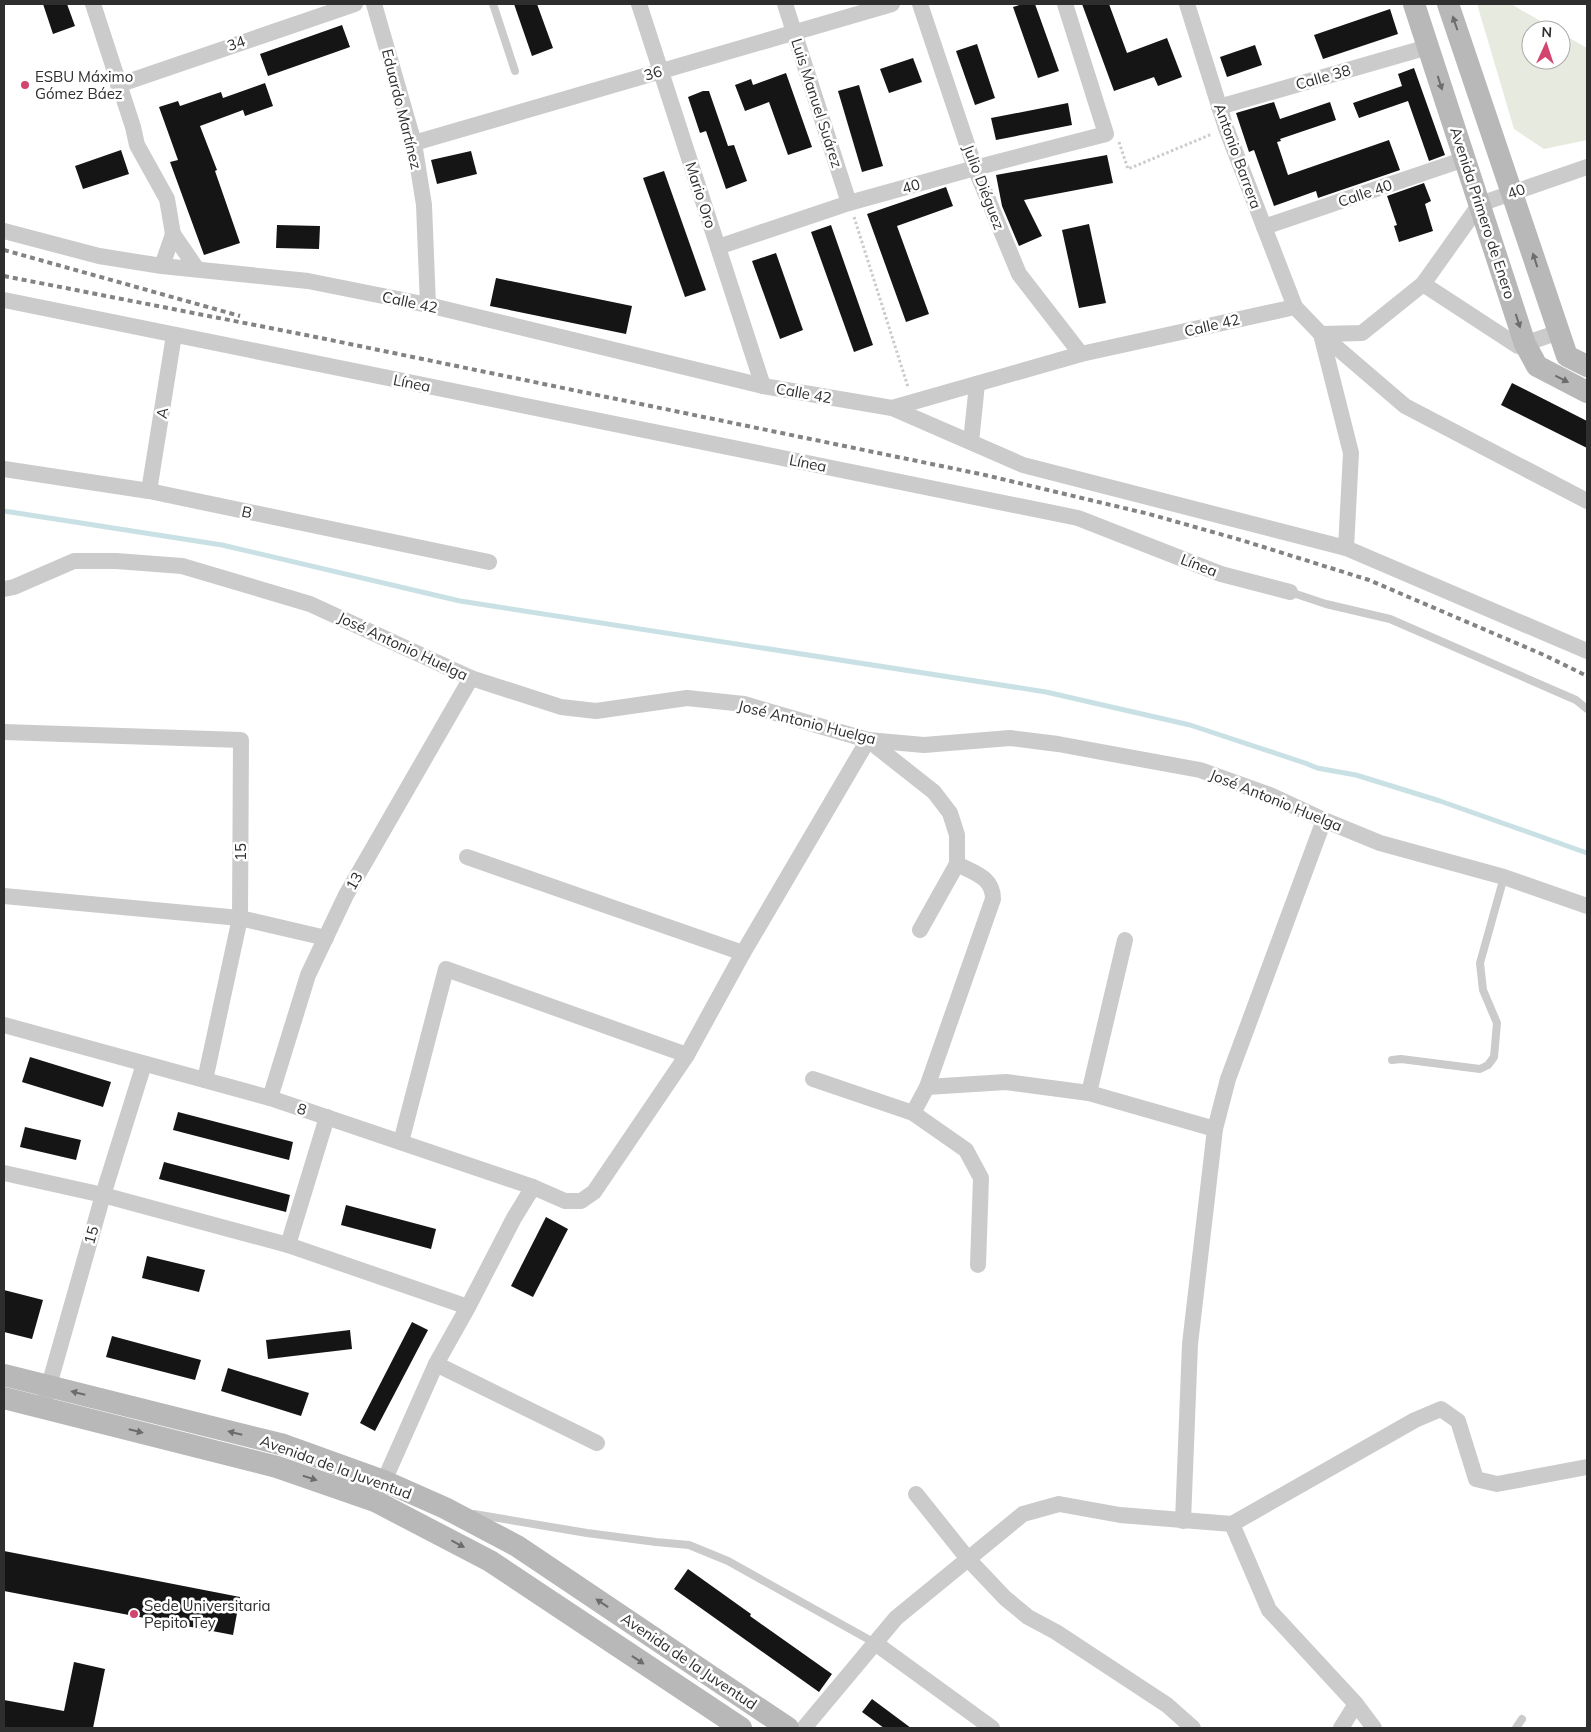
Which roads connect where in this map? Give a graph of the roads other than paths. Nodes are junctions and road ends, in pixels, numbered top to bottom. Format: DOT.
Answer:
graph roads {
  1 [pos="93,4"];
  2 [pos="356,4"];
  3 [pos="374,4"];
  4 [pos="493,4"];
  5 [pos="639,4"];
  6 [pos="785,4"];
  7 [pos="892,4"];
  8 [pos="920,4"];
  9 [pos="1064,4"];
  10 [pos="1186,4"];
  11 [pos="1414,4"];
  12 [pos="1448,4"];
  13 [pos="794,32"];
  14 [pos="1428,47"];
  15 [pos="515,71"];
  16 [pos="661,71"];
  17 [pos="118,85"];
  18 [pos="1219,107"];
  19 [pos="414,143"];
  20 [pos="1465,158"];
  21 [pos="1587,167"];
  22 [pos="975,168"];
  23 [pos="1512,192"];
  24 [pos="850,203"];
  25 [pos="1480,204"];
  26 [pos="1264,227"];
  27 [pos="4,231"];
  28 [pos="173,234"];
  29 [pos="718,247"];
  30 [pos="162,266"];
  31 [pos="197,268"];
  32 [pos="1423,284"];
  33 [pos="4,300"];
  34 [pos="428,305"];
  35 [pos="1295,307"];
  36 [pos="1559,332"];
  37 [pos="1320,334"];
  38 [pos="174,335"];
  39 [pos="1525,344"];
  40 [pos="1081,354"];
  41 [pos="1587,366"];
  42 [pos="977,384"];
  43 [pos="763,386"];
  44 [pos="1587,392"];
  45 [pos="892,408"];
  46 [pos="971,442"];
  47 [pos="4,469"];
  48 [pos="149,491"];
  49 [pos="1587,501"];
  50 [pos="1346,548"];
  51 [pos="489,562"];
  52 [pos="4,589"];
  53 [pos="1290,592"];
  54 [pos="1587,651"];
  55 [pos="472,678"];
  56 [pos="1587,709"];
  57 [pos="4,732"];
  58 [pos="868,740"];
  59 [pos="1324,820"];
  60 [pos="467,857"];
  61 [pos="957,864"];
  62 [pos="1504,877"];
  63 [pos="4,896"];
  64 [pos="1587,906"];
  65 [pos="240,918"];
  66 [pos="920,930"];
  67 [pos="326,938"];
  68 [pos="1125,940"];
  69 [pos="743,953"];
  70 [pos="4,1025"];
  71 [pos="687,1055"];
  72 [pos="1392,1060"];
  73 [pos="144,1064"];
  74 [pos="813,1079"];
  75 [pos="205,1080"];
  76 [pos="927,1087"];
  77 [pos="1089,1093"];
  78 [pos="270,1098"];
  79 [pos="913,1113"];
  80 [pos="327,1117"];
  81 [pos="1215,1128"];
  82 [pos="401,1142"];
  83 [pos="4,1173"];
  84 [pos="534,1187"];
  85 [pos="103,1195"];
  86 [pos="288,1245"];
  87 [pos="978,1265"];
  88 [pos="468,1307"];
  89 [pos="436,1364"];
  90 [pos="4,1375"];
  91 [pos="50,1386"];
  92 [pos="4,1398"];
  93 [pos="43,1407"];
  94 [pos="597,1443"];
  95 [pos="284,1445"];
  96 [pos="277,1467"];
  97 [pos="1587,1467"];
  98 [pos="380,1491"];
  99 [pos="916,1494"];
  100 [pos="445,1508"];
  101 [pos="1182,1521"];
  102 [pos="1232,1524"];
  103 [pos="968,1559"];
  104 [pos="875,1643"];
  105 [pos="1356,1704"];
  106 [pos="1522,1718"];
  107 [pos="741,1728"];
  108 [pos="788,1728"];
  109 [pos="804,1728"];
  110 [pos="992,1728"];
  111 [pos="1193,1728"];
  112 [pos="1341,1728"];
  113 [pos="1374,1728"];
  114 [pos="1516,1728"];
  1 -- 17 [label="street"];
  2 -- 17 [label="street, 34"];
  3 -- 19 [label="street, Eduardo Martínez"];
  4 -- 15 [label="lane"];
  5 -- 16 [label="street, Mario Oro"];
  6 -- 13 [label="street, Luis Manuel Suárez"];
  7 -- 13 [label="street, 36"];
  8 -- 22 [label="street, Julio Diéguez"];
  9 -- 22 [label="street, 40"];
  10 -- 18 [label="street, Antonio Barrera"];
  11 -- 14 [label="main road, Avenida Primero de Enero"];
  23 -- 12 [label="main road, one-way"];
  13 -- 16 [label="street, 36"];
  13 -- 24 [label="street, Luis Manuel Suárez"];
  14 -- 18 [label="street, Calle 38"];
  14 -- 20 [label="main road, Avenida Primero de Enero, one-way"];
  16 -- 19 [label="street, 36"];
  16 -- 29 [label="street, Mario Oro"];
  17 -- 28 [label="street"];
  18 -- 26 [label="street, Antonio Barrera"];
  19 -- 34 [label="street, Eduardo Martínez"];
  20 -- 25 [label="main road, Avenida Primero de Enero"];
  20 -- 26 [label="street, Calle 40"];
  21 -- 23 [label="street, 40"];
  22 -- 24 [label="street, 40"];
  22 -- 40 [label="street, Julio Diéguez"];
  23 -- 25 [label="street, 40"];
  36 -- 23 [label="main road, one-way"];
  24 -- 29 [label="street, 40"];
  25 -- 32 [label="street"];
  25 -- 39 [label="main road, Avenida Primero de Enero, one-way"];
  26 -- 35 [label="street, Antonio Barrera"];
  27 -- 30 [label="street, Calle 42"];
  28 -- 30 [label="street"];
  28 -- 31 [label="street"];
  29 -- 43 [label="street, Mario Oro"];
  30 -- 31 [label="street, Calle 42"];
  31 -- 34 [label="street, Calle 42"];
  32 -- 37 [label="street"];
  32 -- 39 [label="street"];
  33 -- 38 [label="street, Línea"];
  34 -- 43 [label="street, Calle 42"];
  35 -- 37 [label="street"];
  35 -- 40 [label="street, Calle 42"];
  36 -- 39 [label="street"];
  36 -- 41 [label="main road"];
  37 -- 49 [label="street"];
  37 -- 50 [label="street"];
  38 -- 48 [label="street, A"];
  38 -- 53 [label="street, Línea"];
  39 -- 44 [label="main road, Avenida Primero de Enero, one-way"];
  40 -- 42 [label="street, Calle 42"];
  42 -- 45 [label="street, Calle 42"];
  42 -- 46 [label="street"];
  43 -- 45 [label="street, Calle 42"];
  45 -- 46 [label="street"];
  46 -- 50 [label="street"];
  47 -- 48 [label="street, B"];
  48 -- 51 [label="street, B"];
  50 -- 54 [label="street"];
  52 -- 55 [label="street, José Antonio Huelga"];
  53 -- 56 [label="lane, Línea"];
  55 -- 58 [label="street, José Antonio Huelga"];
  55 -- 67 [label="street, 13"];
  57 -- 65 [label="street, 15"];
  58 -- 59 [label="street, José Antonio Huelga"];
  58 -- 61 [label="street"];
  58 -- 69 [label="street"];
  59 -- 62 [label="street, José Antonio Huelga"];
  59 -- 81 [label="street"];
  60 -- 69 [label="street"];
  61 -- 66 [label="street"];
  61 -- 76 [label="street"];
  62 -- 64 [label="street, José Antonio Huelga"];
  62 -- 72 [label="lane"];
  63 -- 65 [label="street"];
  65 -- 67 [label="street"];
  65 -- 75 [label="street, 15"];
  67 -- 78 [label="street, 13"];
  68 -- 77 [label="street"];
  69 -- 71 [label="street"];
  70 -- 73 [label="street, 8"];
  71 -- 82 [label="street"];
  71 -- 84 [label="street, 8"];
  73 -- 75 [label="street, 8"];
  73 -- 85 [label="street, 15"];
  74 -- 79 [label="street"];
  75 -- 78 [label="street, 8"];
  76 -- 77 [label="street"];
  76 -- 79 [label="street"];
  77 -- 81 [label="street"];
  78 -- 80 [label="street, 8"];
  79 -- 87 [label="street"];
  80 -- 82 [label="street, 8"];
  80 -- 86 [label="street"];
  81 -- 101 [label="street"];
  82 -- 84 [label="street, 8"];
  83 -- 85 [label="street"];
  84 -- 88 [label="street"];
  85 -- 86 [label="street"];
  85 -- 91 [label="street, 15"];
  86 -- 88 [label="street"];
  88 -- 89 [label="street"];
  89 -- 94 [label="street"];
  89 -- 98 [label="street"];
  90 -- 91 [label="main road, Avenida de la Juventud"];
  91 -- 93 [label="street, 15"];
  95 -- 91 [label="main road, Avenida de la Juventud, one-way"];
  92 -- 93 [label="main road, Avenida de la Juventud"];
  93 -- 96 [label="main road, Avenida de la Juventud, one-way"];
  95 -- 96 [label="main road"];
  95 -- 98 [label="main road, Avenida de la Juventud"];
  96 -- 98 [label="main road, Avenida de la Juventud, one-way"];
  97 -- 102 [label="street"];
  98 -- 100 [label="main road, Avenida de la Juventud"];
  98 -- 107 [label="main road, Avenida de la Juventud, one-way"];
  99 -- 103 [label="street"];
  100 -- 104 [label="lane"];
  108 -- 100 [label="main road, Avenida de la Juventud, one-way"];
  101 -- 102 [label="street"];
  101 -- 103 [label="street"];
  102 -- 105 [label="street"];
  103 -- 104 [label="street"];
  103 -- 111 [label="street"];
  104 -- 109 [label="street"];
  104 -- 110 [label="street"];
  105 -- 112 [label="street"];
  105 -- 113 [label="street"];
  106 -- 114 [label="lane"];
}
